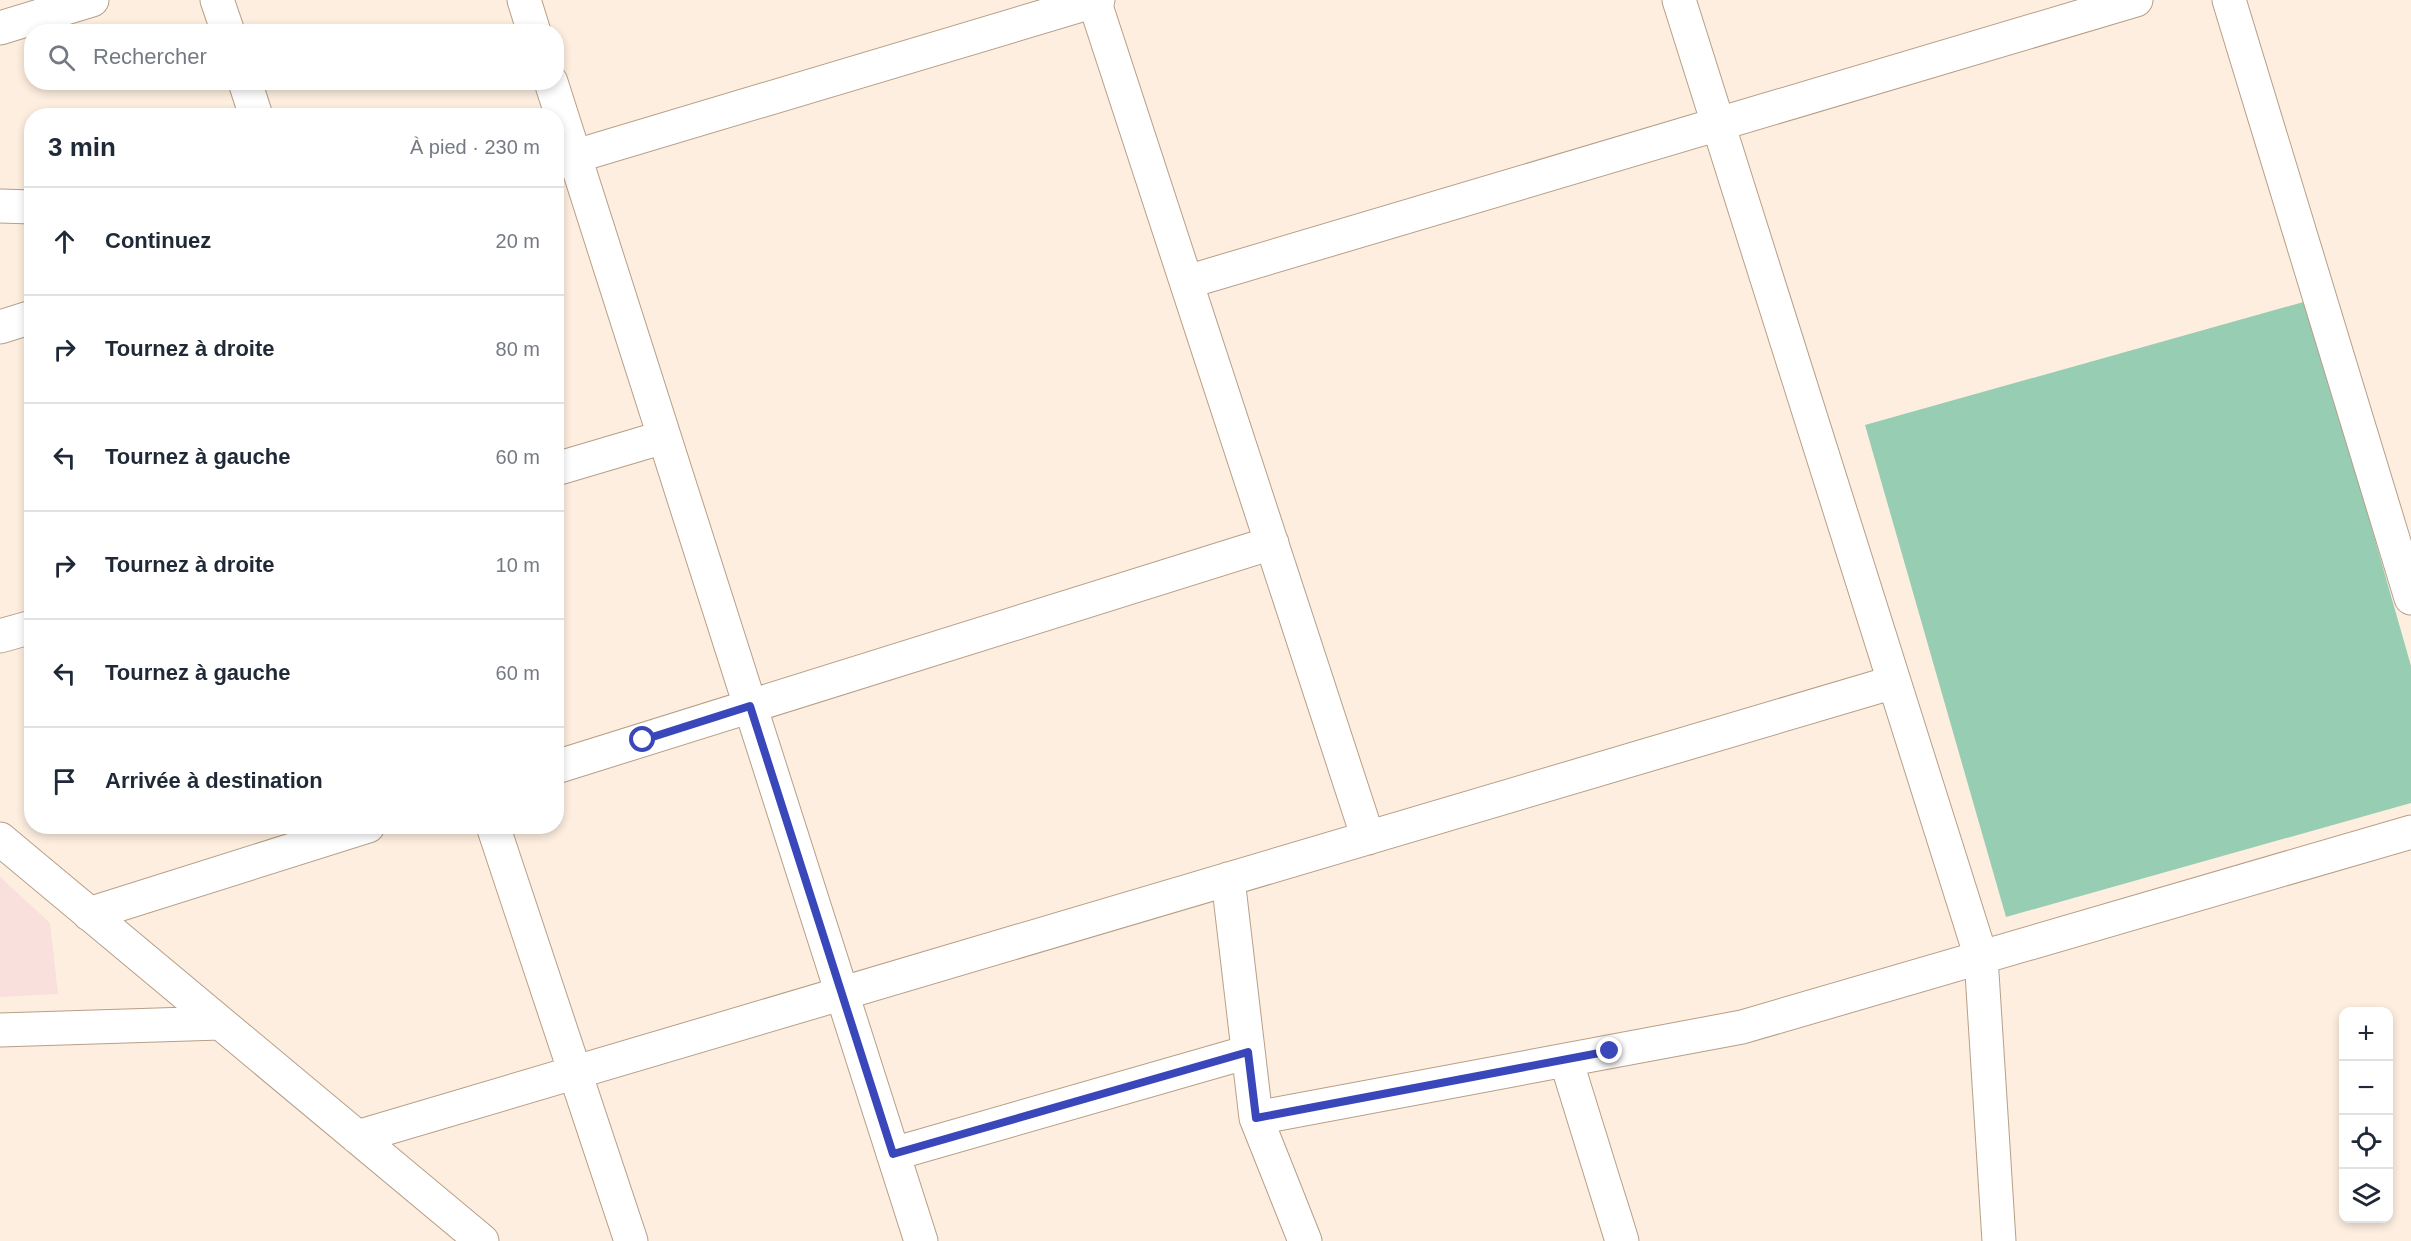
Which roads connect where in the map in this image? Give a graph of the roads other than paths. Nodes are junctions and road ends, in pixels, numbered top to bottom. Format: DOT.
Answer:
graph roads {
  1 [pos="92,0"];
  2 [pos="217,0"];
  3 [pos="524,0"];
  4 [pos="1096,0"];
  5 [pos="1680,0"];
  6 [pos="2136,0"];
  7 [pos="2229,0"];
  8 [pos="225,24"];
  9 [pos="532,24"];
  10 [pos="0,28"];
  11 [pos="248,90"];
  12 [pos="552,90"];
  13 [pos="253,108"];
  14 [pos="556,108"];
  15 [pos="1719,124"];
  16 [pos="565,159"];
  17 [pos="0,206"];
  18 [pos="24,207"];
  19 [pos="1186,282"];
  20 [pos="24,320"];
  21 [pos="0,327"];
  22 [pos="664,437"];
  23 [pos="564,467"];
  24 [pos="1272,543"];
  25 [pos="2411,598"];
  26 [pos="24,629"];
  27 [pos="0,636"];
  28 [pos="1894,682"];
  29 [pos="750,706"];
  30 [pos="564,764"];
  31 [pos="2411,832"];
  32 [pos="343,834"];
  33 [pos="497,834"];
  34 [pos="1368,837"];
  35 [pos="0,840"];
  36 [pos="1228,879"];
  37 [pos="89,914"];
  38 [pos="1981,957"];
  39 [pos="842,993"];
  40 [pos="220,1023"];
  41 [pos="0,1030"];
  42 [pos="1248,1052"];
  43 [pos="1566,1060"];
  44 [pos="576,1072"];
  45 [pos="1256,1118"];
  46 [pos="357,1137"];
  47 [pos="893,1154"];
  48 [pos="482,1241"];
  49 [pos="632,1241"];
  50 [pos="921,1241"];
  51 [pos="1305,1241"];
  52 [pos="1622,1241"];
  53 [pos="2000,1241"];
  1 -- 10 [label="street"];
  2 -- 8 [label="street"];
  3 -- 9 [label="street"];
  4 -- 16 [label="street"];
  4 -- 19 [label="street"];
  5 -- 15 [label="street"];
  6 -- 15 [label="street"];
  7 -- 25 [label="street"];
  11 -- 13 [label="street"];
  12 -- 14 [label="street"];
  15 -- 19 [label="street"];
  15 -- 28 [label="street"];
  16 -- 22 [label="street"];
  17 -- 18 [label="street"];
  19 -- 24 [label="street"];
  20 -- 21 [label="street"];
  22 -- 23 [label="street"];
  22 -- 29 [label="street"];
  24 -- 29 [label="street"];
  24 -- 34 [label="street"];
  26 -- 27 [label="street"];
  28 -- 34 [label="street"];
  28 -- 38 [label="street"];
  29 -- 30 [label="street"];
  29 -- 39 [label="street"];
  31 -- 38 [label="street"];
  32 -- 37 [label="street"];
  33 -- 44 [label="street"];
  34 -- 36 [label="street"];
  35 -- 37 [label="street"];
  36 -- 39 [label="street"];
  36 -- 42 [label="street"];
  37 -- 40 [label="street"];
  38 -- 43 [label="street"];
  38 -- 53 [label="street"];
  39 -- 44 [label="street"];
  39 -- 47 [label="street"];
  40 -- 41 [label="street"];
  40 -- 46 [label="street"];
  42 -- 45 [label="street"];
  42 -- 47 [label="street"];
  43 -- 45 [label="street"];
  43 -- 52 [label="street"];
  44 -- 46 [label="street"];
  44 -- 49 [label="street"];
  45 -- 51 [label="street"];
  46 -- 48 [label="street"];
  47 -- 50 [label="street"];
}
